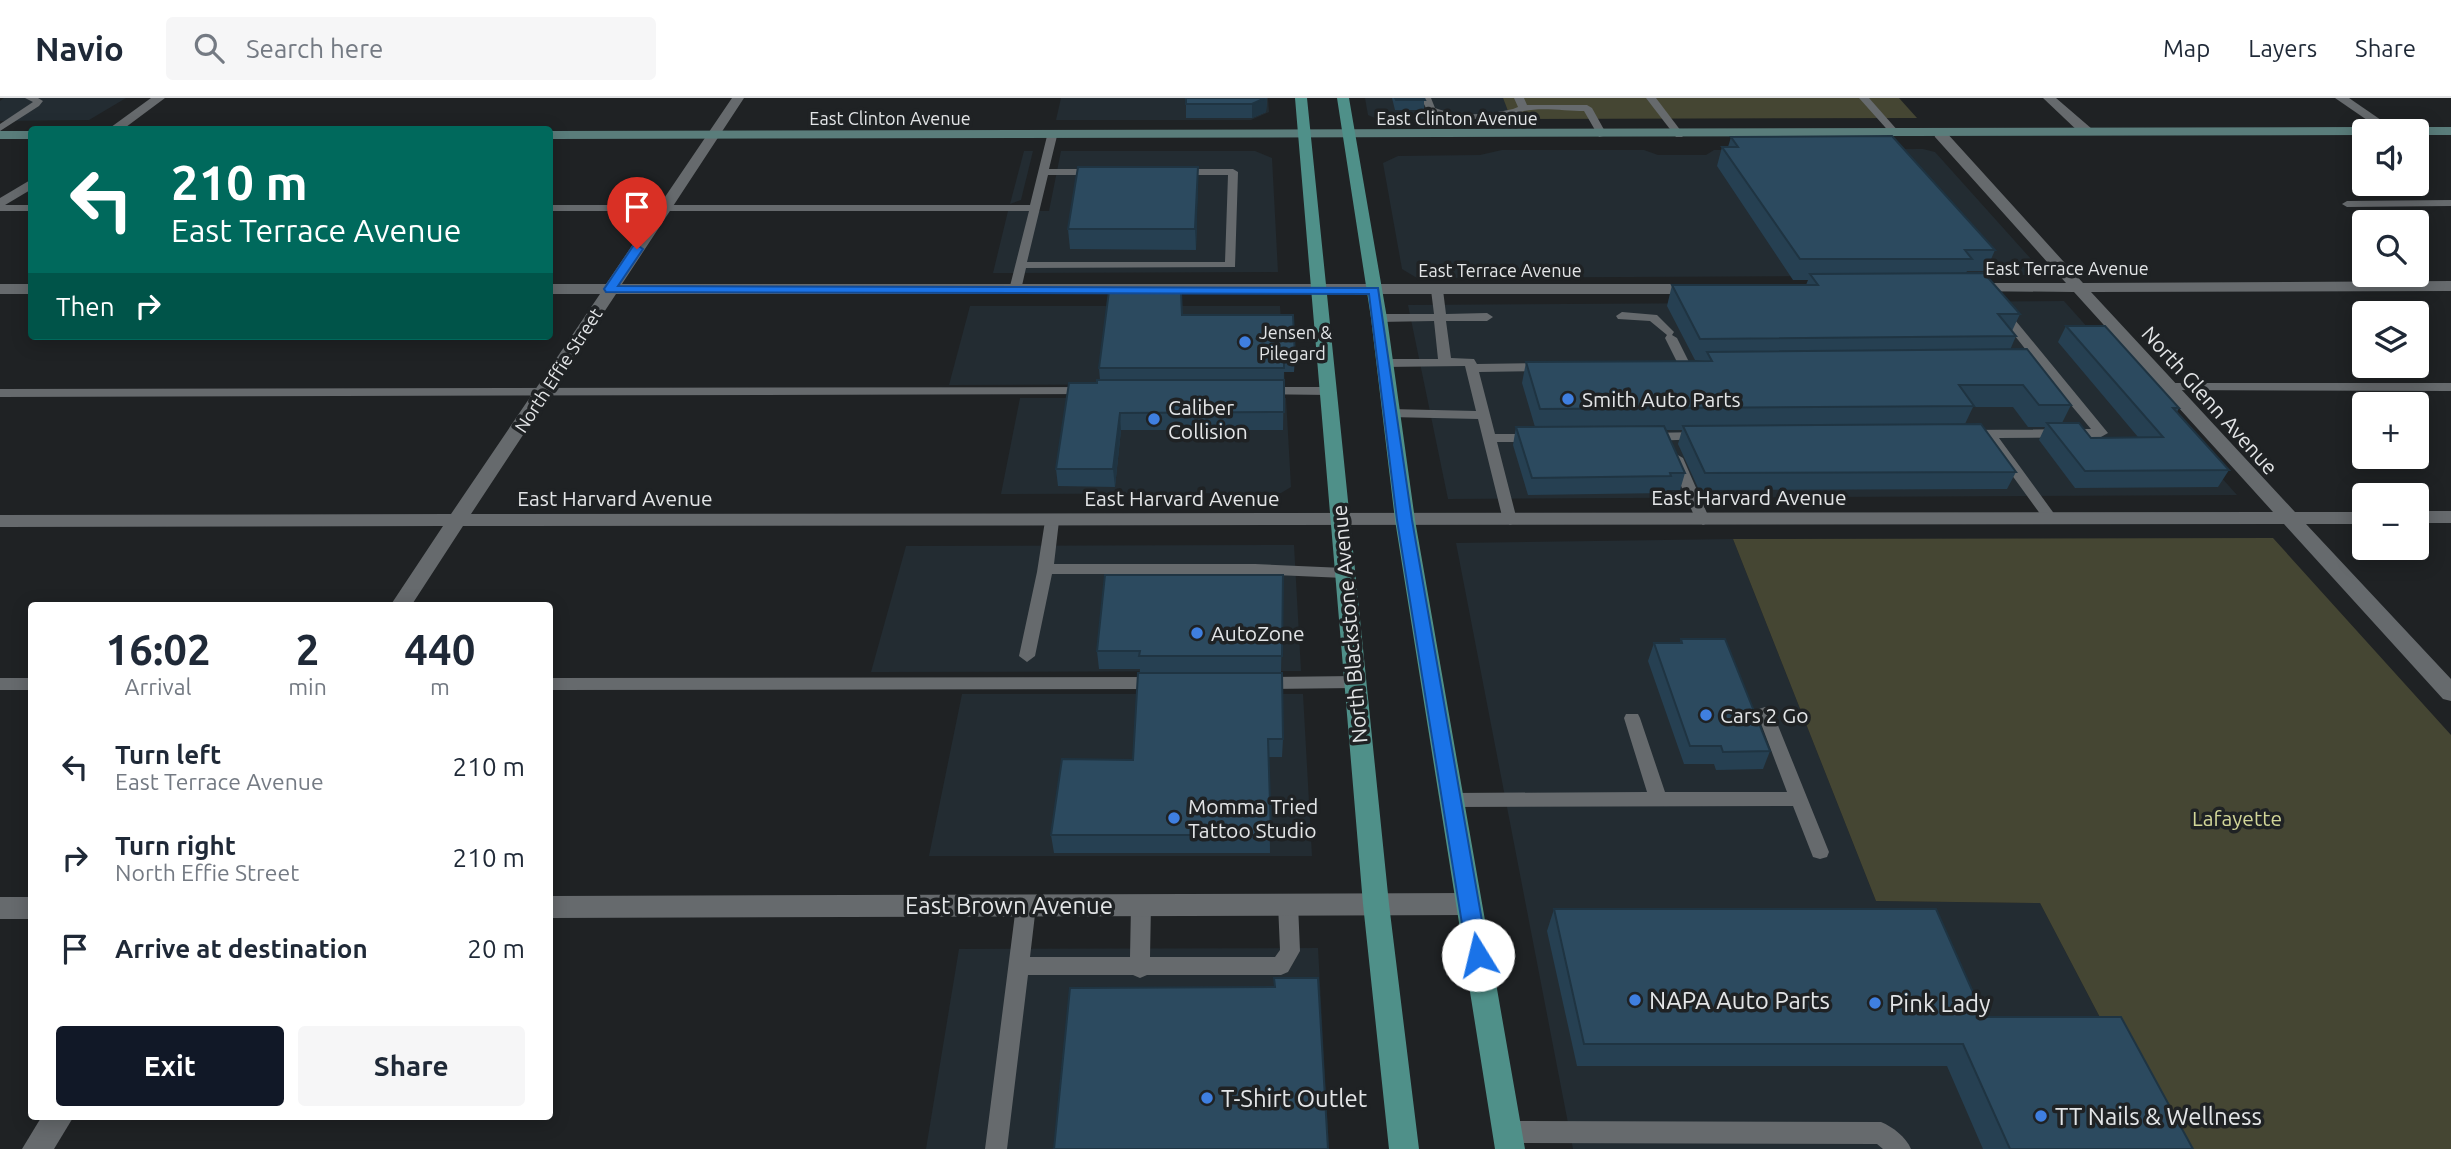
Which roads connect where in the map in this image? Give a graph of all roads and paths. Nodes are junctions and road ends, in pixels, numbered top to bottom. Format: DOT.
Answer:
graph roads {
  1 [pos="30,98"];
  2 [pos="159,98"];
  3 [pos="738,98"];
  4 [pos="1301,98"];
  5 [pos="1343,98"];
  6 [pos="1426,98"];
  7 [pos="1651,98"];
  8 [pos="1864,98"];
  9 [pos="2049,98"];
  10 [pos="2341,98"];
  11 [pos="1521,103"];
  12 [pos="2373,119"];
  13 [pos="119,126"];
  14 [pos="0,128"];
  15 [pos="2352,131"];
  16 [pos="2429,131"];
  17 [pos="2451,131"];
  18 [pos="2087,132"];
  19 [pos="1896,134"];
  20 [pos="1940,134"];
  21 [pos="0,135"];
  22 [pos="28,135"];
  23 [pos="553,135"];
  24 [pos="712,135"];
  25 [pos="1602,135"];
  26 [pos="1679,135"];
  27 [pos="1052,136"];
  28 [pos="1304,136"];
  29 [pos="1349,136"];
  30 [pos="1044,172"];
  31 [pos="1111,172"];
  32 [pos="1166,172"];
  33 [pos="28,186"];
  34 [pos="2451,203"];
  35 [pos="2347,204"];
  36 [pos="0,206"];
  37 [pos="28,208"];
  38 [pos="553,208"];
  39 [pos="664,208"];
  40 [pos="1035,208"];
  41 [pos="1021,265"];
  42 [pos="2451,286"];
  43 [pos="2078,287"];
  44 [pos="1955,288"];
  45 [pos="1983,288"];
  46 [pos="0,289"];
  47 [pos="28,289"];
  48 [pos="553,289"];
  49 [pos="610,289"];
  50 [pos="1720,289"];
  51 [pos="1015,290"];
  52 [pos="1321,290"];
  53 [pos="1374,290"];
  54 [pos="1437,290"];
  55 [pos="1438,316"];
  56 [pos="1622,316"];
  57 [pos="1487,317"];
  58 [pos="1379,318"];
  59 [pos="1384,363"];
  60 [pos="1445,363"];
  61 [pos="2002,364"];
  62 [pos="2044,364"];
  63 [pos="1685,366"];
  64 [pos="1565,367"];
  65 [pos="1471,368"];
  66 [pos="2168,387"];
  67 [pos="2451,387"];
  68 [pos="546,391"];
  69 [pos="1105,391"];
  70 [pos="1245,391"];
  71 [pos="1329,391"];
  72 [pos="0,393"];
  73 [pos="1390,413"];
  74 [pos="1484,415"];
  75 [pos="1949,434"];
  76 [pos="1989,434"];
  77 [pos="1720,436"];
  78 [pos="1639,437"];
  79 [pos="1666,437"];
  80 [pos="1489,438"];
  81 [pos="1544,438"];
  82 [pos="2429,517"];
  83 [pos="2451,517"];
  84 [pos="2288,518"];
  85 [pos="2352,518"];
  86 [pos="2051,519"];
  87 [pos="1339,520"];
  88 [pos="1405,520"];
  89 [pos="1510,520"];
  90 [pos="1703,520"];
  91 [pos="0,521"];
  92 [pos="457,521"];
  93 [pos="1052,521"];
  94 [pos="1048,569"];
  95 [pos="1344,573"];
  96 [pos="403,602"];
  97 [pos="1027,656"];
  98 [pos="1354,682"];
  99 [pos="1174,683"];
  100 [pos="1244,683"];
  101 [pos="0,684"];
  102 [pos="28,684"];
  103 [pos="553,684"];
  104 [pos="2447,684"];
  105 [pos="1765,713"];
  106 [pos="1632,718"];
  107 [pos="1658,799"];
  108 [pos="1799,799"];
  109 [pos="1451,800"];
  110 [pos="1820,852"];
  111 [pos="1288,904"];
  112 [pos="1376,904"];
  113 [pos="1469,904"];
  114 [pos="1141,905"];
  115 [pos="553,906"];
  116 [pos="1026,906"];
  117 [pos="0,908"];
  118 [pos="28,908"];
  119 [pos="1019,967"];
  120 [pos="1139,969"];
  121 [pos="57,1120"];
  122 [pos="1508,1141"];
  123 [pos="37,1149"];
  124 [pos="996,1149"];
  125 [pos="1404,1149"];
  126 [pos="1900,1149"];
  1 -- 14 [label="lane"];
  2 -- 13 [label="street"];
  3 -- 24 [label="street, North Effie Street"];
  4 -- 28 [label="main road, North Blackstone Avenue"];
  5 -- 29 [label="main road"];
  6 -- 11 [label="lane"];
  7 -- 26 [label="lane"];
  8 -- 19 [label="lane"];
  9 -- 18 [label="street"];
  10 -- 12 [label="street"];
  11 -- 25 [label="lane"];
  15 -- 18 [label="main road, East Clinton Avenue"];
  16 -- 17 [label="main road"];
  18 -- 20 [label="main road, East Clinton Avenue"];
  19 -- 20 [label="main road, East Clinton Avenue"];
  19 -- 26 [label="main road, East Clinton Avenue"];
  20 -- 43 [label="street, North Glenn Avenue"];
  21 -- 22 [label="main road"];
  23 -- 24 [label="main road, East Clinton Avenue"];
  24 -- 27 [label="main road, East Clinton Avenue"];
  24 -- 39 [label="street, North Effie Street"];
  25 -- 26 [label="main road, East Clinton Avenue"];
  25 -- 29 [label="main road, East Clinton Avenue"];
  27 -- 28 [label="main road, East Clinton Avenue"];
  27 -- 30 [label="lane"];
  28 -- 29 [label="main road, East Clinton Avenue"];
  28 -- 52 [label="main road, North Blackstone Avenue"];
  29 -- 53 [label="main road"];
  30 -- 31 [label="lane"];
  30 -- 40 [label="lane"];
  32 -- 41 [label="lane"];
  33 -- 36 [label="street"];
  34 -- 35 [label="lane"];
  36 -- 37 [label="lane"];
  38 -- 39 [label="lane"];
  39 -- 40 [label="lane"];
  39 -- 49 [label="street, North Effie Street"];
  40 -- 41 [label="lane"];
  41 -- 51 [label="lane"];
  42 -- 43 [label="street, East Terrace Avenue"];
  43 -- 45 [label="street, East Terrace Avenue"];
  43 -- 66 [label="street, North Glenn Avenue"];
  44 -- 45 [label="street, East Terrace Avenue"];
  45 -- 62 [label="lane"];
  46 -- 47 [label="street"];
  48 -- 49 [label="street, East Terrace Avenue"];
  49 -- 51 [label="street, East Terrace Avenue"];
  49 -- 68 [label="street, North Effie Street"];
  50 -- 54 [label="street, East Terrace Avenue"];
  51 -- 52 [label="street, East Terrace Avenue"];
  52 -- 53 [label="street, East Terrace Avenue"];
  52 -- 71 [label="main road, North Blackstone Avenue"];
  53 -- 54 [label="street, East Terrace Avenue"];
  53 -- 58 [label="main road"];
  54 -- 55 [label="lane"];
  55 -- 57 [label="lane"];
  55 -- 58 [label="lane"];
  55 -- 60 [label="lane"];
  56 -- 63 [label="lane"];
  58 -- 59 [label="main road"];
  59 -- 60 [label="lane"];
  59 -- 73 [label="main road"];
  60 -- 65 [label="lane"];
  61 -- 62 [label="lane"];
  62 -- 76 [label="lane"];
  64 -- 65 [label="lane"];
  65 -- 74 [label="lane"];
  66 -- 67 [label="lane"];
  66 -- 84 [label="street, North Glenn Avenue"];
  68 -- 69 [label="lane"];
  68 -- 72 [label="lane"];
  68 -- 92 [label="street, North Effie Street"];
  70 -- 71 [label="lane"];
  71 -- 87 [label="main road, North Blackstone Avenue"];
  73 -- 74 [label="lane"];
  73 -- 88 [label="main road"];
  74 -- 80 [label="lane"];
  75 -- 76 [label="lane"];
  76 -- 86 [label="lane"];
  77 -- 79 [label="lane"];
  78 -- 79 [label="lane"];
  79 -- 90 [label="lane"];
  80 -- 81 [label="lane"];
  80 -- 89 [label="lane"];
  82 -- 83 [label="street"];
  84 -- 85 [label="street, East Harvard Avenue"];
  84 -- 86 [label="street, East Harvard Avenue"];
  84 -- 104 [label="street, North Glenn Avenue"];
  86 -- 90 [label="street, East Harvard Avenue"];
  87 -- 88 [label="street, East Harvard Avenue"];
  87 -- 93 [label="street, East Harvard Avenue"];
  87 -- 95 [label="main road, North Blackstone Avenue"];
  88 -- 89 [label="street, East Harvard Avenue"];
  88 -- 109 [label="main road"];
  89 -- 90 [label="street, East Harvard Avenue"];
  91 -- 92 [label="street, East Harvard Avenue"];
  92 -- 93 [label="street, East Harvard Avenue"];
  92 -- 96 [label="street, North Effie Street"];
  93 -- 94 [label="lane"];
  94 -- 95 [label="lane"];
  94 -- 97 [label="lane"];
  95 -- 98 [label="main road, North Blackstone Avenue"];
  98 -- 100 [label="lane"];
  98 -- 112 [label="main road, North Blackstone Avenue"];
  99 -- 103 [label="lane"];
  101 -- 102 [label="lane"];
  105 -- 108 [label="lane"];
  106 -- 107 [label="lane"];
  107 -- 108 [label="lane"];
  107 -- 109 [label="lane"];
  108 -- 110 [label="lane"];
  109 -- 113 [label="main road"];
  111 -- 112 [label="street, East Brown Avenue"];
  111 -- 114 [label="street, East Brown Avenue"];
  111 -- 120 [label="lane"];
  112 -- 113 [label="street, East Brown Avenue"];
  112 -- 125 [label="main road, North Blackstone Avenue"];
  113 -- 122 [label="main road"];
  114 -- 116 [label="street, East Brown Avenue"];
  114 -- 120 [label="lane"];
  115 -- 116 [label="street, East Brown Avenue"];
  116 -- 119 [label="lane"];
  117 -- 118 [label="street"];
  119 -- 120 [label="lane"];
  119 -- 124 [label="lane"];
  121 -- 123 [label="street"];
  122 -- 126 [label="lane"];
}
